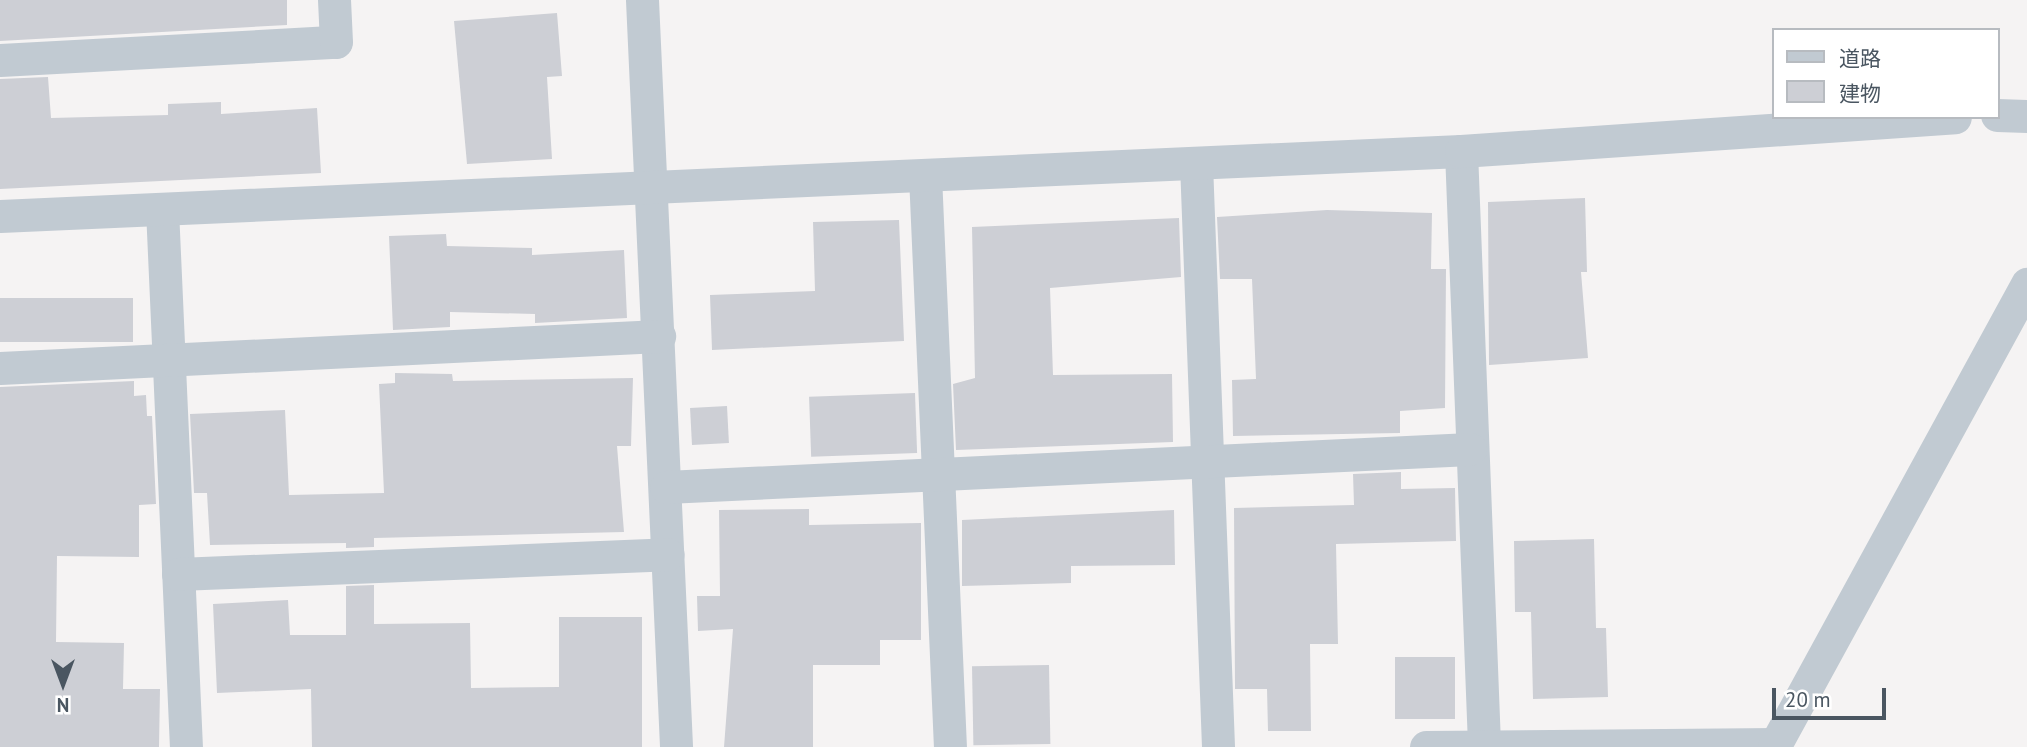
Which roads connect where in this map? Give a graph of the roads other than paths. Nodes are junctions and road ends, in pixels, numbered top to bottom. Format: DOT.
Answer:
graph roads {
  1 [pos="334,0"];
  2 [pos="642,0"];
  3 [pos="0,60"];
  4 [pos="1999,115"];
  5 [pos="2027,116"];
  6 [pos="1926,119"];
  7 [pos="1461,151"];
  8 [pos="1196,163"];
  9 [pos="925,175"];
  10 [pos="652,187"];
  11 [pos="162,209"];
  12 [pos="0,216"];
  13 [pos="2027,284"];
  14 [pos="659,336"];
  15 [pos="169,360"];
  16 [pos="0,368"];
  17 [pos="1470,449"];
  18 [pos="1207,461"];
  19 [pos="940,474"];
  20 [pos="666,487"];
  21 [pos="668,554"];
  22 [pos="178,574"];
  23 [pos="1484,744"];
  24 [pos="1775,746"];
  25 [pos="186,747"];
  26 [pos="676,747"];
  27 [pos="950,747"];
  28 [pos="1218,747"];
  29 [pos="1426,747"];
  1 -- 3 [label="street"];
  2 -- 10 [label="street"];
  4 -- 5 [label="street"];
  6 -- 7 [label="street"];
  7 -- 8 [label="street"];
  7 -- 17 [label="street"];
  8 -- 9 [label="street"];
  8 -- 18 [label="street"];
  9 -- 10 [label="street"];
  9 -- 19 [label="street"];
  10 -- 11 [label="street"];
  10 -- 14 [label="street"];
  11 -- 12 [label="street"];
  11 -- 15 [label="street"];
  13 -- 24 [label="street"];
  14 -- 15 [label="street"];
  14 -- 20 [label="street"];
  15 -- 16 [label="street"];
  15 -- 22 [label="street"];
  17 -- 18 [label="street"];
  17 -- 23 [label="street"];
  18 -- 19 [label="street"];
  18 -- 28 [label="street"];
  19 -- 20 [label="street"];
  19 -- 27 [label="street"];
  20 -- 21 [label="street"];
  21 -- 22 [label="street"];
  21 -- 26 [label="street"];
  22 -- 25 [label="street"];
  23 -- 24 [label="street"];
  23 -- 29 [label="street"];
}
